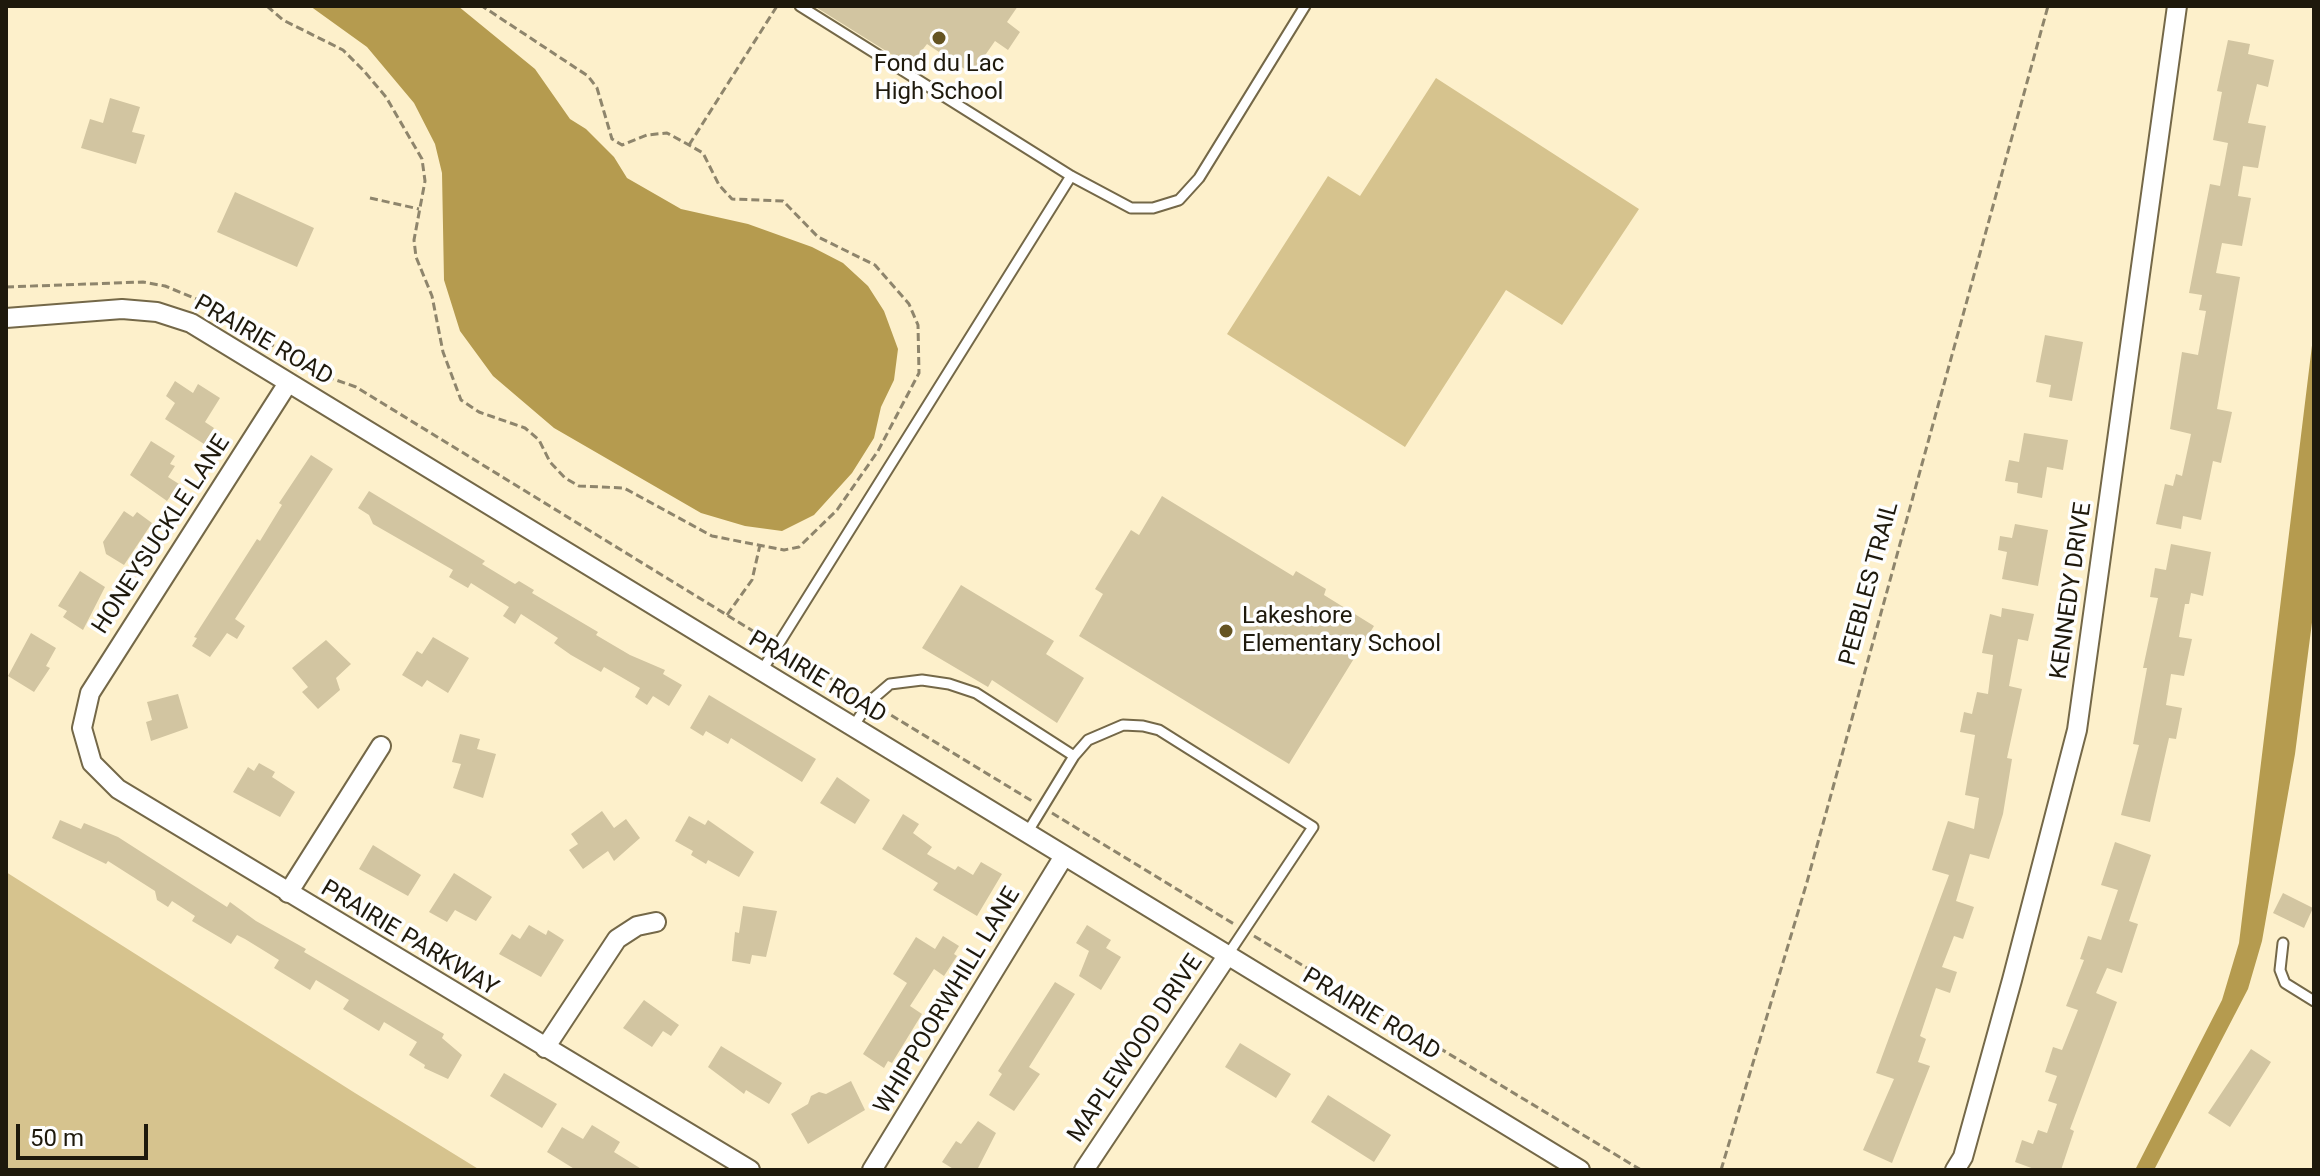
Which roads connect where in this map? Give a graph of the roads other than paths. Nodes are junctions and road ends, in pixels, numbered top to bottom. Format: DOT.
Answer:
graph roads {
  1 [pos="800,6"];
  2 [pos="1305,6"];
  3 [pos="2177,6"];
  4 [pos="1071,176"];
  5 [pos="6,318"];
  6 [pos="288,383"];
  7 [pos="761,672"];
  8 [pos="83,718"];
  9 [pos="853,727"];
  10 [pos="381,746"];
  11 [pos="1074,756"];
  12 [pos="1027,833"];
  13 [pos="1064,856"];
  14 [pos="288,893"];
  15 [pos="656,922"];
  16 [pos="2283,943"];
  17 [pos="1227,956"];
  18 [pos="2314,1001"];
  19 [pos="545,1048"];
  20 [pos="1578,1169"];
  21 [pos="750,1170"];
  22 [pos="872,1170"];
  23 [pos="1084,1170"];
  24 [pos="1955,1170"];
  1 -- 4 [label="lane"];
  2 -- 4 [label="lane"];
  3 -- 24 [label="street, KENNEDY DRIVE"];
  4 -- 7 [label="lane"];
  5 -- 6 [label="street, PRAIRIE ROAD"];
  6 -- 7 [label="street, PRAIRIE ROAD"];
  6 -- 8 [label="street, HONEYSUCKLE LANE"];
  7 -- 9 [label="street, PRAIRIE ROAD"];
  8 -- 14 [label="street, PRAIRIE PARKWAY"];
  9 -- 11 [label="lane"];
  9 -- 12 [label="street, PRAIRIE ROAD"];
  10 -- 14 [label="street"];
  11 -- 12 [label="lane"];
  11 -- 17 [label="lane"];
  12 -- 13 [label="street, PRAIRIE ROAD"];
  13 -- 17 [label="street, PRAIRIE ROAD"];
  13 -- 22 [label="street, WHIPPOORWHILL LANE"];
  14 -- 19 [label="street, PRAIRIE PARKWAY"];
  15 -- 19 [label="street"];
  16 -- 18 [label="lane"];
  17 -- 20 [label="street, PRAIRIE ROAD"];
  17 -- 23 [label="street, MAPLEWOOD DRIVE"];
  19 -- 21 [label="street, PRAIRIE PARKWAY"];
}
